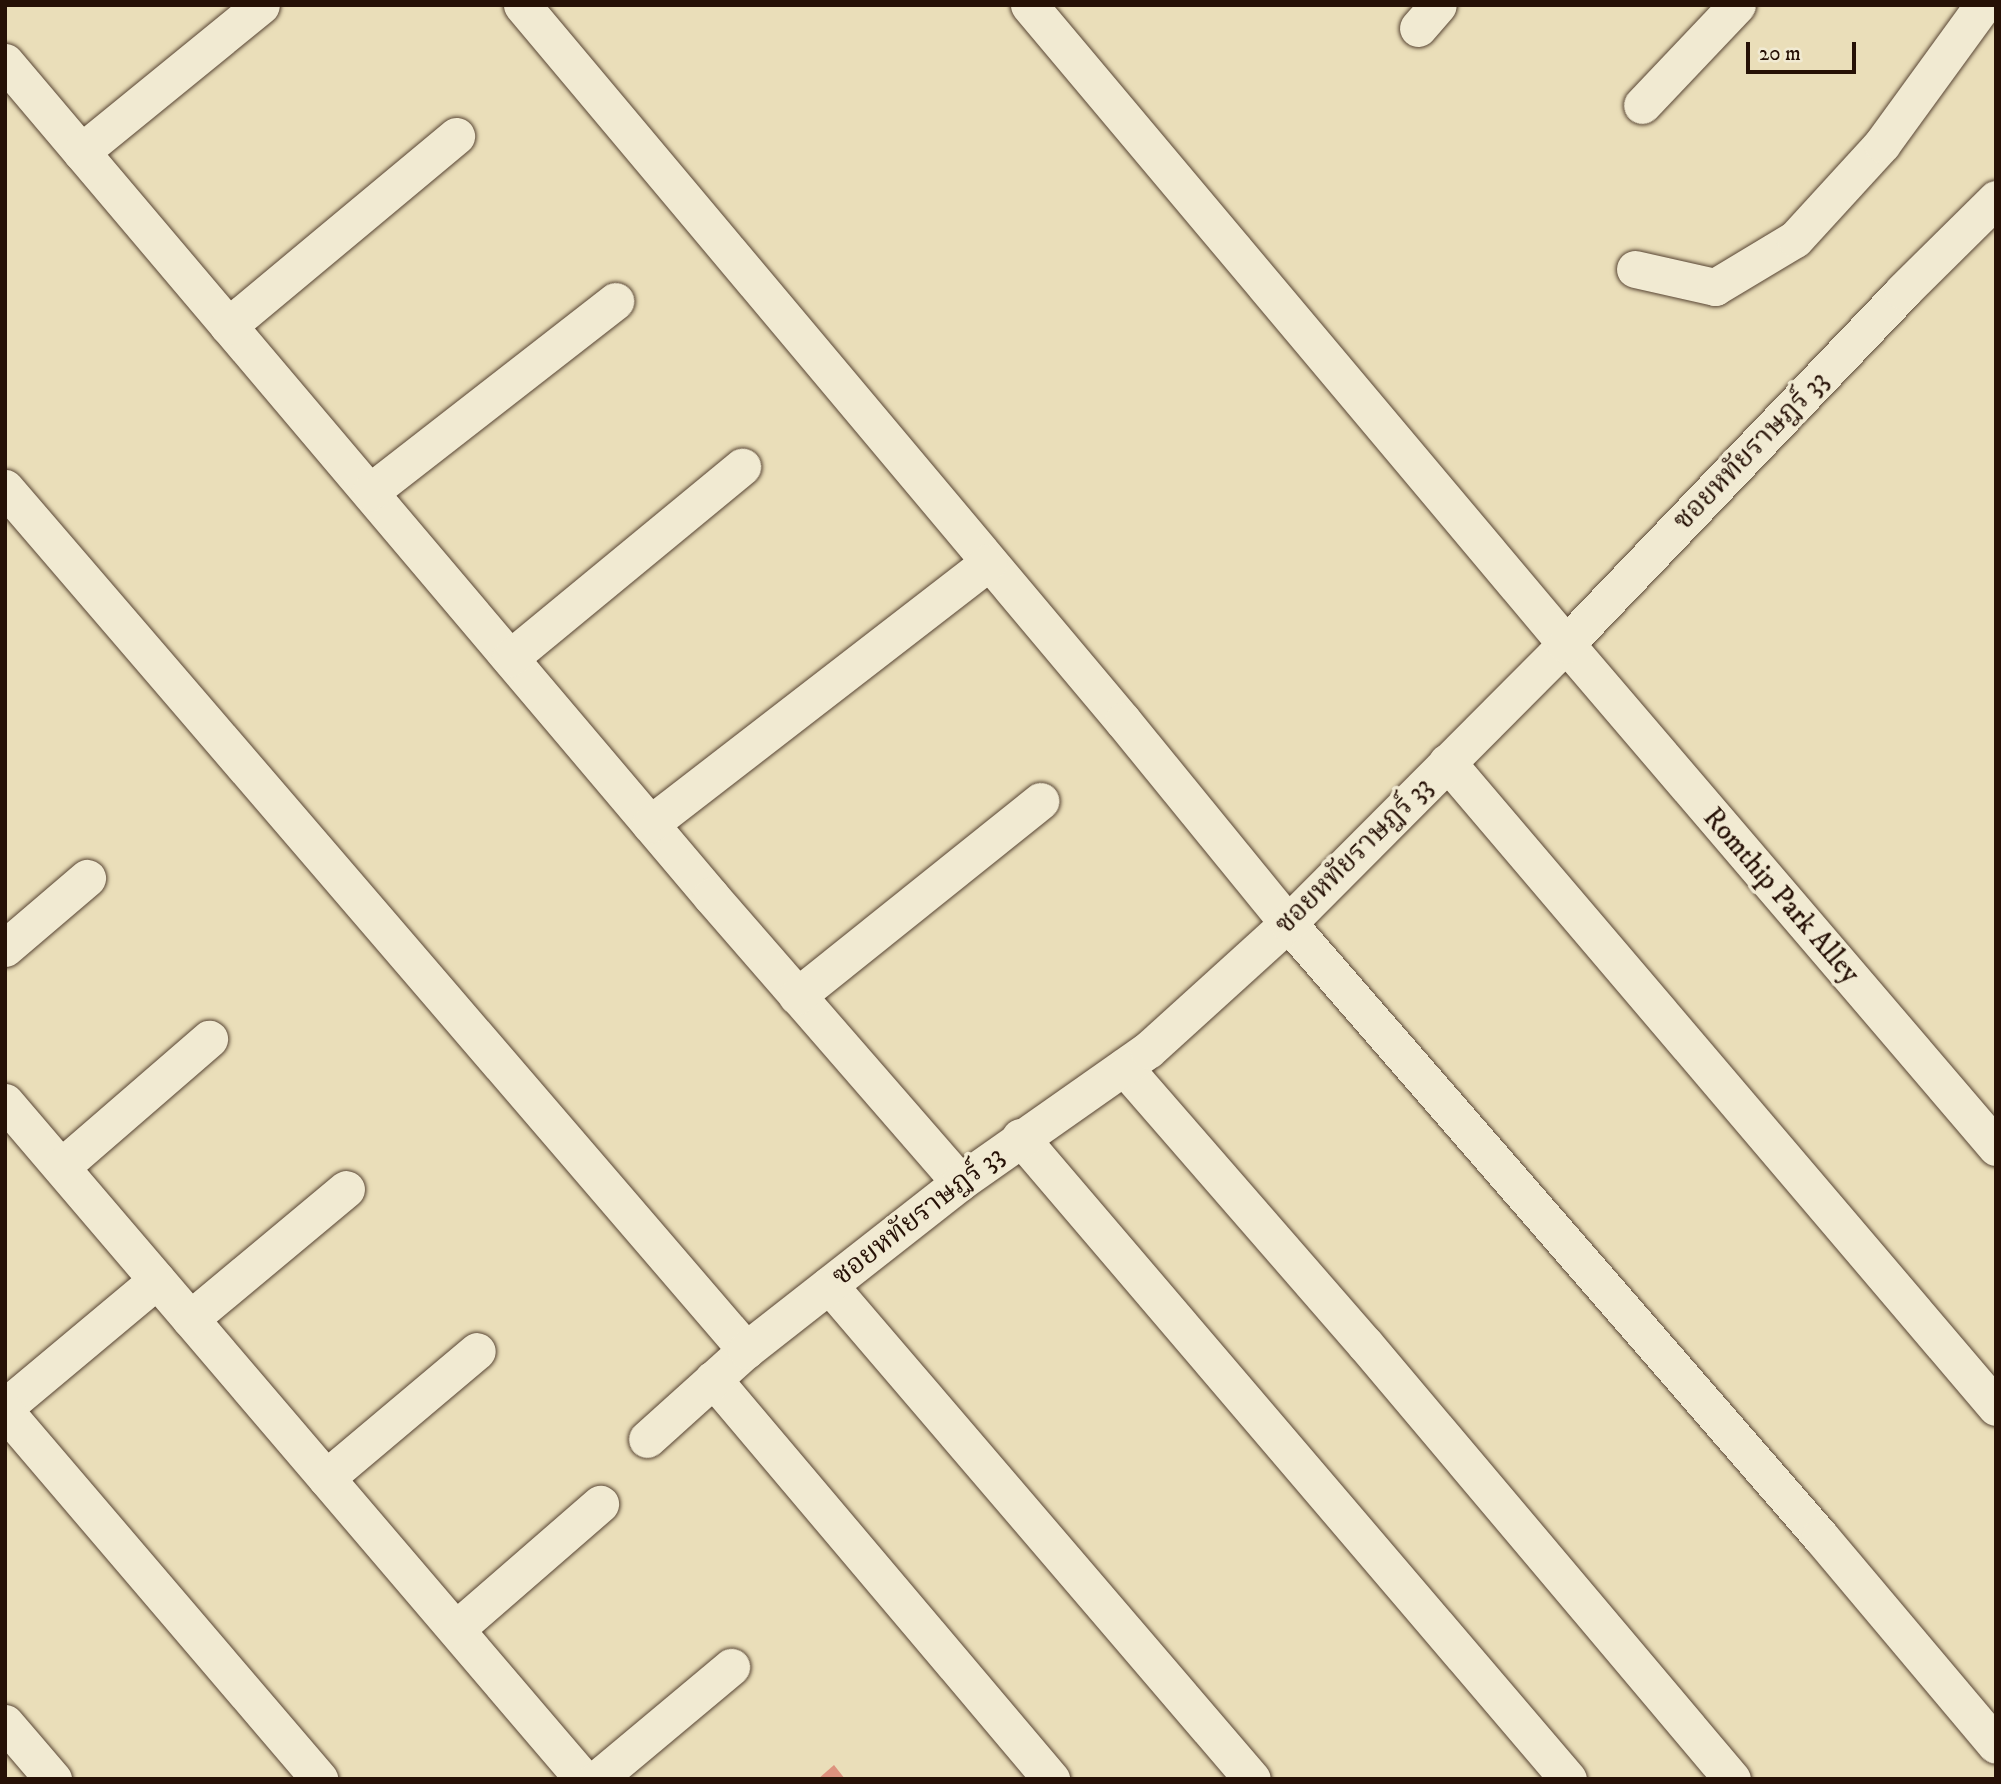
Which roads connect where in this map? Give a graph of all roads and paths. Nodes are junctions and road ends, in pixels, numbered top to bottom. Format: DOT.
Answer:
graph roads {
  1 [pos="261,5"];
  2 [pos="523,5"];
  3 [pos="1029,5"];
  4 [pos="1737,5"];
  5 [pos="1983,5"];
  6 [pos="5,62"];
  7 [pos="1642,105"];
  8 [pos="456,136"];
  9 [pos="81,152"];
  10 [pos="1996,199"];
  11 [pos="1635,269"];
  12 [pos="615,301"];
  13 [pos="228,326"];
  14 [pos="742,467"];
  15 [pos="5,488"];
  16 [pos="370,492"];
  17 [pos="988,563"];
  18 [pos="1566,644"];
  19 [pos="510,658"];
  20 [pos="1447,762"];
  21 [pos="1040,801"];
  22 [pos="650,824"];
  23 [pos="87,877"];
  24 [pos="1288,923"];
  25 [pos="5,948"];
  26 [pos="797,996"];
  27 [pos="209,1039"];
  28 [pos="1124,1067"];
  29 [pos="5,1102"];
  30 [pos="1020,1137"];
  31 [pos="1996,1147"];
  32 [pos="61,1167"];
  33 [pos="960,1182"];
  34 [pos="346,1189"];
  35 [pos="157,1280"];
  36 [pos="829,1285"];
  37 [pos="190,1318"];
  38 [pos="746,1350"];
  39 [pos="477,1351"];
  40 [pos="713,1380"];
  41 [pos="1996,1407"];
  42 [pos="5,1409"];
  43 [pos="647,1439"];
  44 [pos="326,1478"];
  45 [pos="600,1504"];
  46 [pos="456,1629"];
  47 [pos="731,1667"];
  48 [pos="5,1723"];
  49 [pos="1996,1745"];
  50 [pos="53,1779"];
  51 [pos="319,1779"];
  52 [pos="583,1779"];
  53 [pos="597,1779"];
  54 [pos="1051,1779"];
  55 [pos="1252,1779"];
  56 [pos="1568,1779"];
  57 [pos="1732,1779"];
  1 -- 9 [label="street"];
  2 -- 17 [label="street"];
  3 -- 18 [label="street, Romthip Park Alley"];
  4 -- 7 [label="street"];
  5 -- 11 [label="street"];
  6 -- 9 [label="street"];
  8 -- 13 [label="street"];
  9 -- 13 [label="street"];
  10 -- 18 [label="street, ซอยหทัยราษฎร์ 33"];
  12 -- 16 [label="street"];
  13 -- 16 [label="street"];
  14 -- 19 [label="street"];
  15 -- 38 [label="street"];
  16 -- 19 [label="street"];
  17 -- 22 [label="street"];
  17 -- 24 [label="street"];
  18 -- 20 [label="street, ซอยหทัยราษฎร์ 33"];
  18 -- 31 [label="street, Romthip Park Alley"];
  19 -- 22 [label="street"];
  20 -- 24 [label="street, ซอยหทัยราษฎร์ 33"];
  20 -- 41 [label="street"];
  21 -- 26 [label="street"];
  22 -- 26 [label="street"];
  23 -- 25 [label="street"];
  24 -- 28 [label="street, ซอยหทัยราษฎร์ 33"];
  24 -- 49 [label="street"];
  26 -- 33 [label="street"];
  27 -- 32 [label="street"];
  28 -- 30 [label="street, ซอยหทัยราษฎร์ 33"];
  28 -- 57 [label="street"];
  29 -- 32 [label="street"];
  30 -- 33 [label="street, ซอยหทัยราษฎร์ 33"];
  30 -- 56 [label="street"];
  32 -- 35 [label="street"];
  33 -- 36 [label="street, ซอยหทัยราษฎร์ 33"];
  34 -- 37 [label="street"];
  35 -- 37 [label="street"];
  35 -- 42 [label="street"];
  36 -- 38 [label="street, ซอยหทัยราษฎร์ 33"];
  36 -- 55 [label="street"];
  37 -- 44 [label="street"];
  38 -- 40 [label="street, ซอยหทัยราษฎร์ 33"];
  39 -- 44 [label="street"];
  40 -- 43 [label="street, ซอยหทัยราษฎร์ 33"];
  40 -- 54 [label="street"];
  42 -- 51 [label="street"];
  44 -- 46 [label="street"];
  45 -- 46 [label="street"];
  46 -- 52 [label="street"];
  47 -- 53 [label="street"];
  48 -- 50 [label="street"];
}
